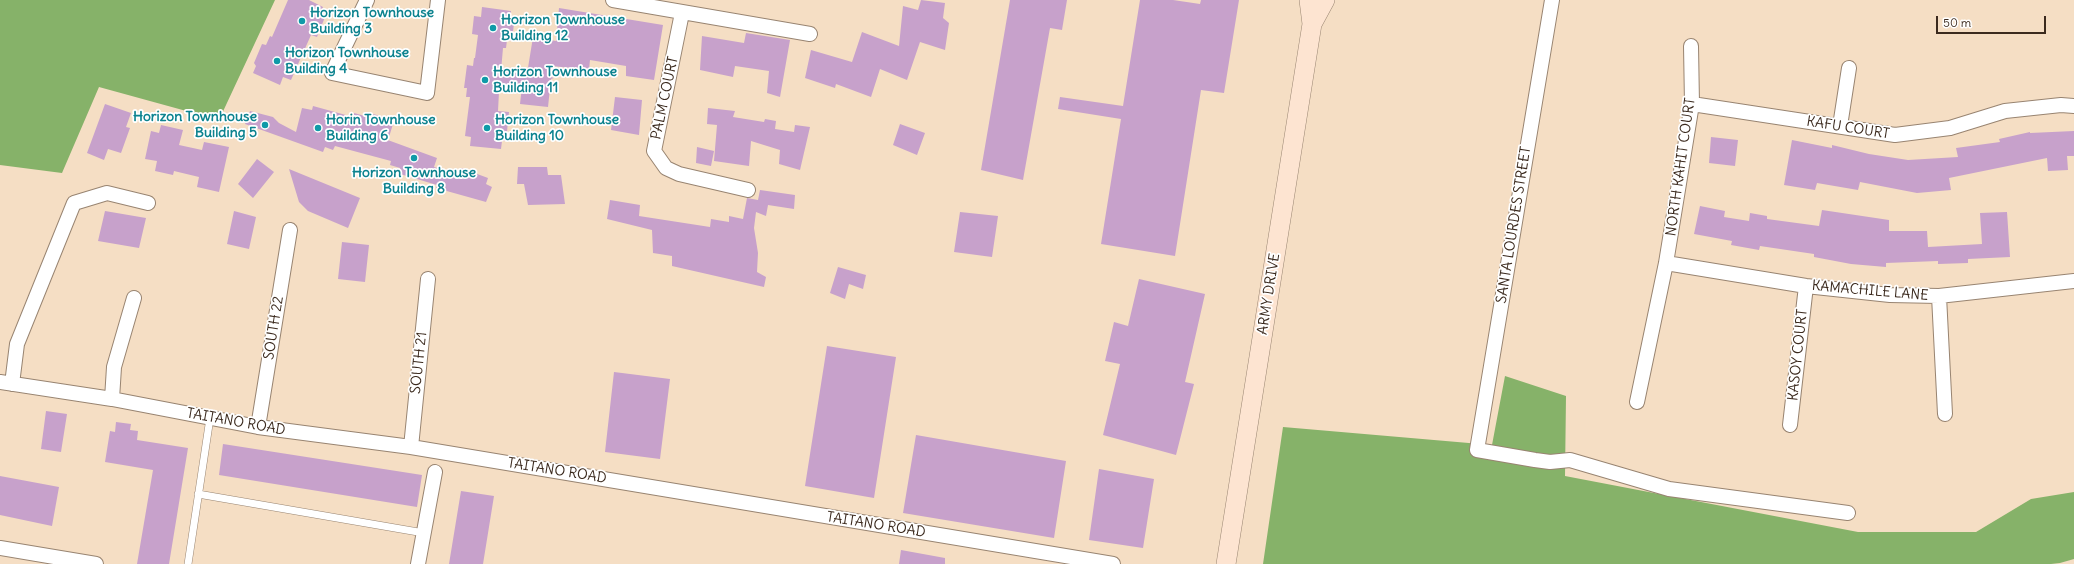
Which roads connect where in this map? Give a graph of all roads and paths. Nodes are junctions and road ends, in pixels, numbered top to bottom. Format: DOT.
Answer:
graph roads {
  1 [pos="367,0"];
  2 [pos="438,0"];
  3 [pos="613,0"];
  4 [pos="1309,0"];
  5 [pos="1325,0"];
  6 [pos="1552,0"];
  7 [pos="682,13"];
  8 [pos="1312,24"];
  9 [pos="810,34"];
  10 [pos="1691,46"];
  11 [pos="1849,68"];
  12 [pos="1692,104"];
  13 [pos="2074,106"];
  14 [pos="1840,126"];
  15 [pos="748,190"];
  16 [pos="148,203"];
  17 [pos="290,230"];
  18 [pos="1666,263"];
  19 [pos="428,279"];
  20 [pos="2074,281"];
  21 [pos="1806,286"];
  22 [pos="1939,296"];
  23 [pos="134,298"];
  24 [pos="6,383"];
  25 [pos="112,399"];
  26 [pos="1637,402"];
  27 [pos="1945,414"];
  28 [pos="210,418"];
  29 [pos="1790,424"];
  30 [pos="258,427"];
  31 [pos="411,447"];
  32 [pos="435,472"];
  33 [pos="198,494"];
  34 [pos="1848,512"];
  35 [pos="424,532"];
  36 [pos="0,548"];
  37 [pos="96,564"];
  38 [pos="188,564"];
  39 [pos="418,564"];
  40 [pos="1112,564"];
  41 [pos="1226,564"];
  1 -- 2 [label="street"];
  3 -- 7 [label="street"];
  4 -- 8 [label="main road, ARMY DRIVE"];
  5 -- 8 [label="main road, ARMY DRIVE"];
  6 -- 34 [label="street, SANTA LOURDES STREET"];
  7 -- 9 [label="street"];
  7 -- 15 [label="street, PALM COURT"];
  8 -- 41 [label="main road, ARMY DRIVE"];
  10 -- 12 [label="street, NORTH KAHIT COURT"];
  11 -- 14 [label="street"];
  12 -- 14 [label="street, KAFU COURT"];
  12 -- 18 [label="street, NORTH KAHIT COURT"];
  13 -- 14 [label="street, KAFU COURT"];
  16 -- 24 [label="street"];
  17 -- 30 [label="street, SOUTH 22"];
  18 -- 21 [label="street, KAMACHILE LANE"];
  18 -- 26 [label="street, NORTH KAHIT COURT"];
  19 -- 31 [label="street, SOUTH 21"];
  20 -- 22 [label="street, KAMACHILE LANE"];
  21 -- 22 [label="street, KAMACHILE LANE"];
  21 -- 29 [label="street, KASOY COURT"];
  22 -- 27 [label="street"];
  23 -- 25 [label="street"];
  24 -- 25 [label="street, TAITANO ROAD"];
  25 -- 28 [label="street, TAITANO ROAD"];
  28 -- 30 [label="street, TAITANO ROAD"];
  28 -- 33 [label="lane"];
  30 -- 31 [label="street, TAITANO ROAD"];
  31 -- 40 [label="street, TAITANO ROAD"];
  32 -- 35 [label="street"];
  33 -- 35 [label="lane"];
  33 -- 38 [label="lane"];
  35 -- 39 [label="street"];
  36 -- 37 [label="street"];
}
